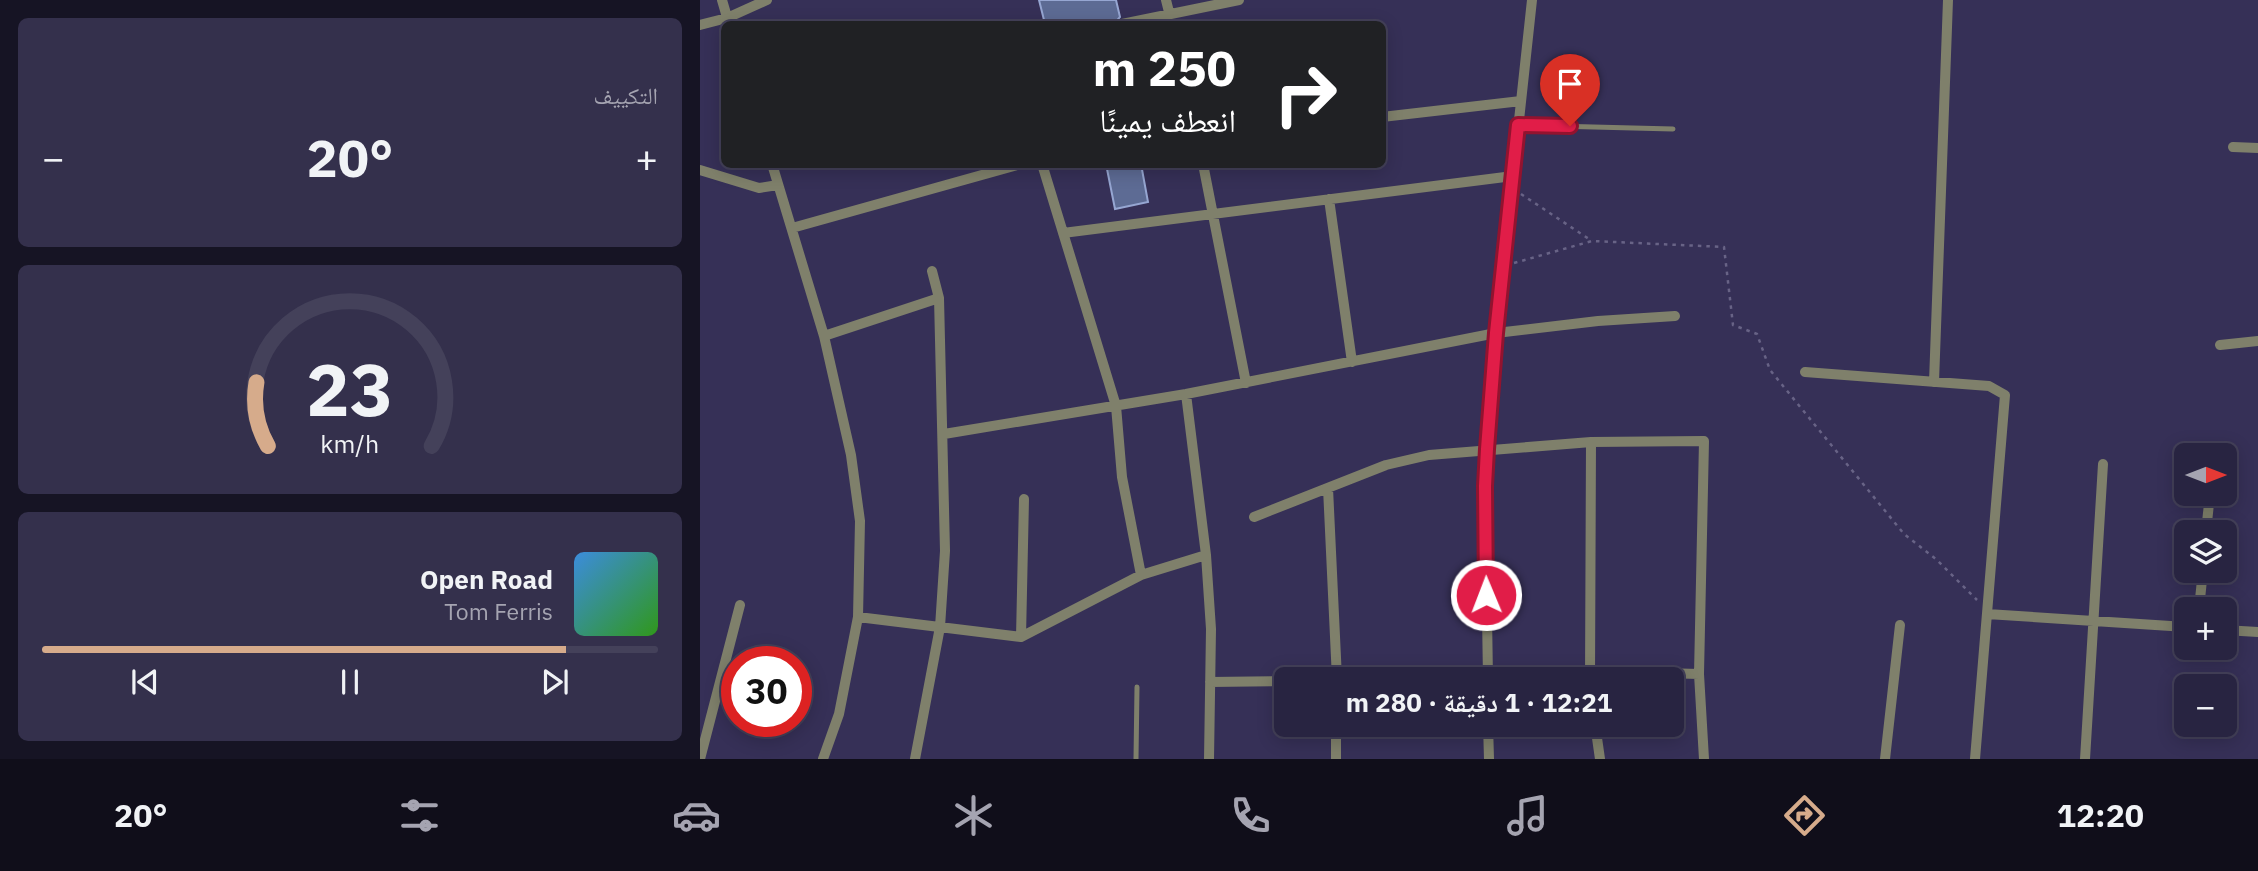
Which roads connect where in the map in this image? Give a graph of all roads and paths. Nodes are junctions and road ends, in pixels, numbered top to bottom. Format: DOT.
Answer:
graph roads {
  1 [pos="722,0"];
  2 [pos="767,0"];
  3 [pos="1166,0"];
  4 [pos="1238,0"];
  5 [pos="1532,0"];
  6 [pos="1948,0"];
  7 [pos="1171,19"];
  8 [pos="728,21"];
  9 [pos="1151,21"];
  10 [pos="721,22"];
  11 [pos="700,25"];
  12 [pos="1521,101"];
  13 [pos="1386,117"];
  14 [pos="1518,125"];
  15 [pos="1673,129"];
  16 [pos="2233,147"];
  17 [pos="2258,148"];
  18 [pos="773,168"];
  19 [pos="1043,168"];
  20 [pos="1204,168"];
  21 [pos="700,170"];
  22 [pos="980,170"];
  23 [pos="1513,176"];
  24 [pos="778,185"];
  25 [pos="1512,188"];
  26 [pos="1329,199"];
  27 [pos="1213,213"];
  28 [pos="792,228"];
  29 [pos="1063,233"];
  30 [pos="1592,241"];
  31 [pos="1503,266"];
  32 [pos="932,271"];
  33 [pos="939,298"];
  34 [pos="1675,316"];
  35 [pos="1496,333"];
  36 [pos="824,336"];
  37 [pos="2258,341"];
  38 [pos="2220,345"];
  39 [pos="1352,362"];
  40 [pos="1805,372"];
  41 [pos="1934,382"];
  42 [pos="1246,383"];
  43 [pos="1186,394"];
  44 [pos="1116,406"];
  45 [pos="944,434"];
  46 [pos="1591,442"];
  47 [pos="1487,449"];
  48 [pos="2103,464"];
  49 [pos="1328,488"];
  50 [pos="1024,499"];
  51 [pos="1254,517"];
  52 [pos="1206,555"];
  53 [pos="1141,575"];
  54 [pos="740,605"];
  55 [pos="1987,614"];
  56 [pos="858,617"];
  57 [pos="2094,621"];
  58 [pos="1900,625"];
  59 [pos="940,626"];
  60 [pos="2174,626"];
  61 [pos="2237,631"];
  62 [pos="2258,632"];
  63 [pos="1021,637"];
  64 [pos="1336,667"];
  65 [pos="1488,667"];
  66 [pos="1589,667"];
  67 [pos="1684,674"];
  68 [pos="1699,674"];
  69 [pos="1274,681"];
  70 [pos="1210,682"];
  71 [pos="1137,687"];
  72 [pos="700,705"];
  73 [pos="713,709"];
  74 [pos="1336,737"];
  75 [pos="1488,737"];
  76 [pos="1597,737"];
  77 [pos="700,759"];
  78 [pos="823,759"];
  79 [pos="915,759"];
  80 [pos="1136,759"];
  81 [pos="1209,759"];
  82 [pos="1336,759"];
  83 [pos="1489,759"];
  84 [pos="1600,759"];
  85 [pos="1704,759"];
  86 [pos="1885,759"];
  87 [pos="1975,759"];
  88 [pos="2085,759"];
  1 -- 8 [label="street"];
  2 -- 8 [label="street"];
  3 -- 7 [label="street"];
  4 -- 7 [label="street"];
  5 -- 12 [label="street"];
  6 -- 41 [label="street"];
  7 -- 9 [label="street"];
  10 -- 11 [label="street"];
  12 -- 13 [label="street"];
  12 -- 14 [label="street"];
  14 -- 15 [label="lane"];
  14 -- 23 [label="street"];
  16 -- 17 [label="street"];
  18 -- 24 [label="street"];
  19 -- 29 [label="street"];
  20 -- 27 [label="street"];
  21 -- 24 [label="street"];
  22 -- 28 [label="street"];
  23 -- 25 [label="street"];
  23 -- 26 [label="street"];
  24 -- 28 [label="street"];
  25 -- 30 [label="path"];
  25 -- 31 [label="street"];
  26 -- 27 [label="street"];
  26 -- 39 [label="street"];
  27 -- 29 [label="street"];
  27 -- 42 [label="street"];
  28 -- 36 [label="street"];
  29 -- 44 [label="street"];
  30 -- 31 [label="path"];
  30 -- 55 [label="path"];
  31 -- 35 [label="street"];
  32 -- 33 [label="street"];
  33 -- 36 [label="street"];
  33 -- 45 [label="street"];
  34 -- 35 [label="street"];
  35 -- 39 [label="street"];
  35 -- 47 [label="street"];
  36 -- 56 [label="street"];
  37 -- 38 [label="street"];
  39 -- 42 [label="street"];
  40 -- 41 [label="street"];
  41 -- 55 [label="street"];
  42 -- 43 [label="street"];
  43 -- 44 [label="street"];
  43 -- 52 [label="street"];
  44 -- 45 [label="street"];
  44 -- 53 [label="street"];
  45 -- 59 [label="street"];
  46 -- 47 [label="street"];
  46 -- 66 [label="street"];
  46 -- 68 [label="street"];
  47 -- 49 [label="street"];
  47 -- 65 [label="street"];
  48 -- 57 [label="street"];
  49 -- 51 [label="street"];
  49 -- 64 [label="street"];
  50 -- 63 [label="street"];
  52 -- 53 [label="street"];
  52 -- 70 [label="street"];
  53 -- 63 [label="street"];
  54 -- 73 [label="street"];
  55 -- 57 [label="street"];
  55 -- 87 [label="street"];
  56 -- 59 [label="street"];
  56 -- 78 [label="street"];
  57 -- 60 [label="street"];
  57 -- 88 [label="street"];
  58 -- 86 [label="street"];
  59 -- 63 [label="street"];
  59 -- 79 [label="street"];
  61 -- 62 [label="street"];
  67 -- 68 [label="street"];
  68 -- 85 [label="street"];
  69 -- 70 [label="street"];
  70 -- 81 [label="street"];
  71 -- 80 [label="lane"];
  72 -- 73 [label="street"];
  73 -- 77 [label="street"];
  74 -- 82 [label="street"];
  75 -- 83 [label="street"];
  76 -- 84 [label="street"];
}
